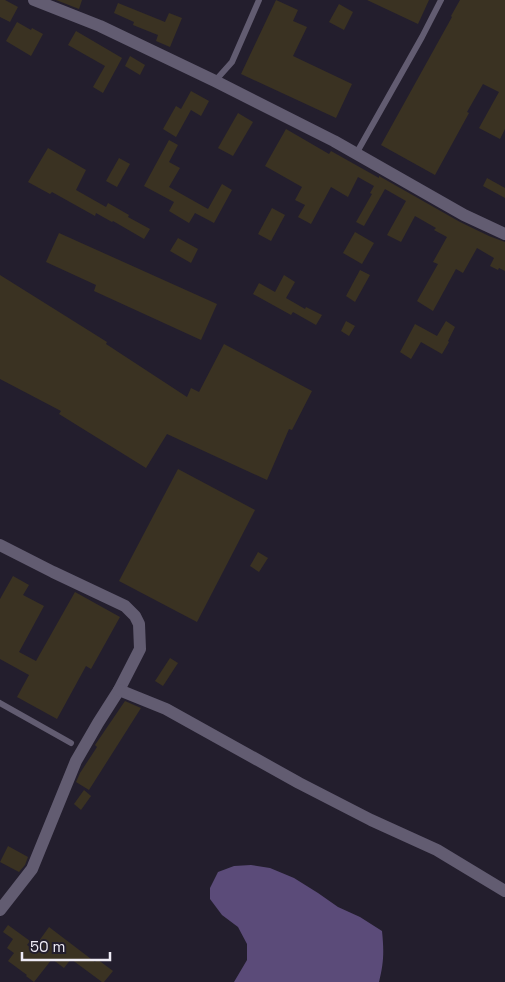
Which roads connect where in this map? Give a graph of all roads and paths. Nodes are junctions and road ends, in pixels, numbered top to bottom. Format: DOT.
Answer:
graph roads {
  1 [pos="34,0"];
  2 [pos="259,0"];
  3 [pos="441,0"];
  4 [pos="215,81"];
  5 [pos="356,154"];
  6 [pos="505,234"];
  7 [pos="0,545"];
  8 [pos="119,690"];
  9 [pos="0,703"];
  10 [pos="71,743"];
  11 [pos="505,891"];
  12 [pos="0,910"];
  1 -- 4 [label="street"];
  2 -- 4 [label="lane"];
  3 -- 5 [label="lane"];
  4 -- 5 [label="street"];
  5 -- 6 [label="street"];
  7 -- 8 [label="street"];
  8 -- 11 [label="street"];
  8 -- 12 [label="street"];
  9 -- 10 [label="lane"];
}
